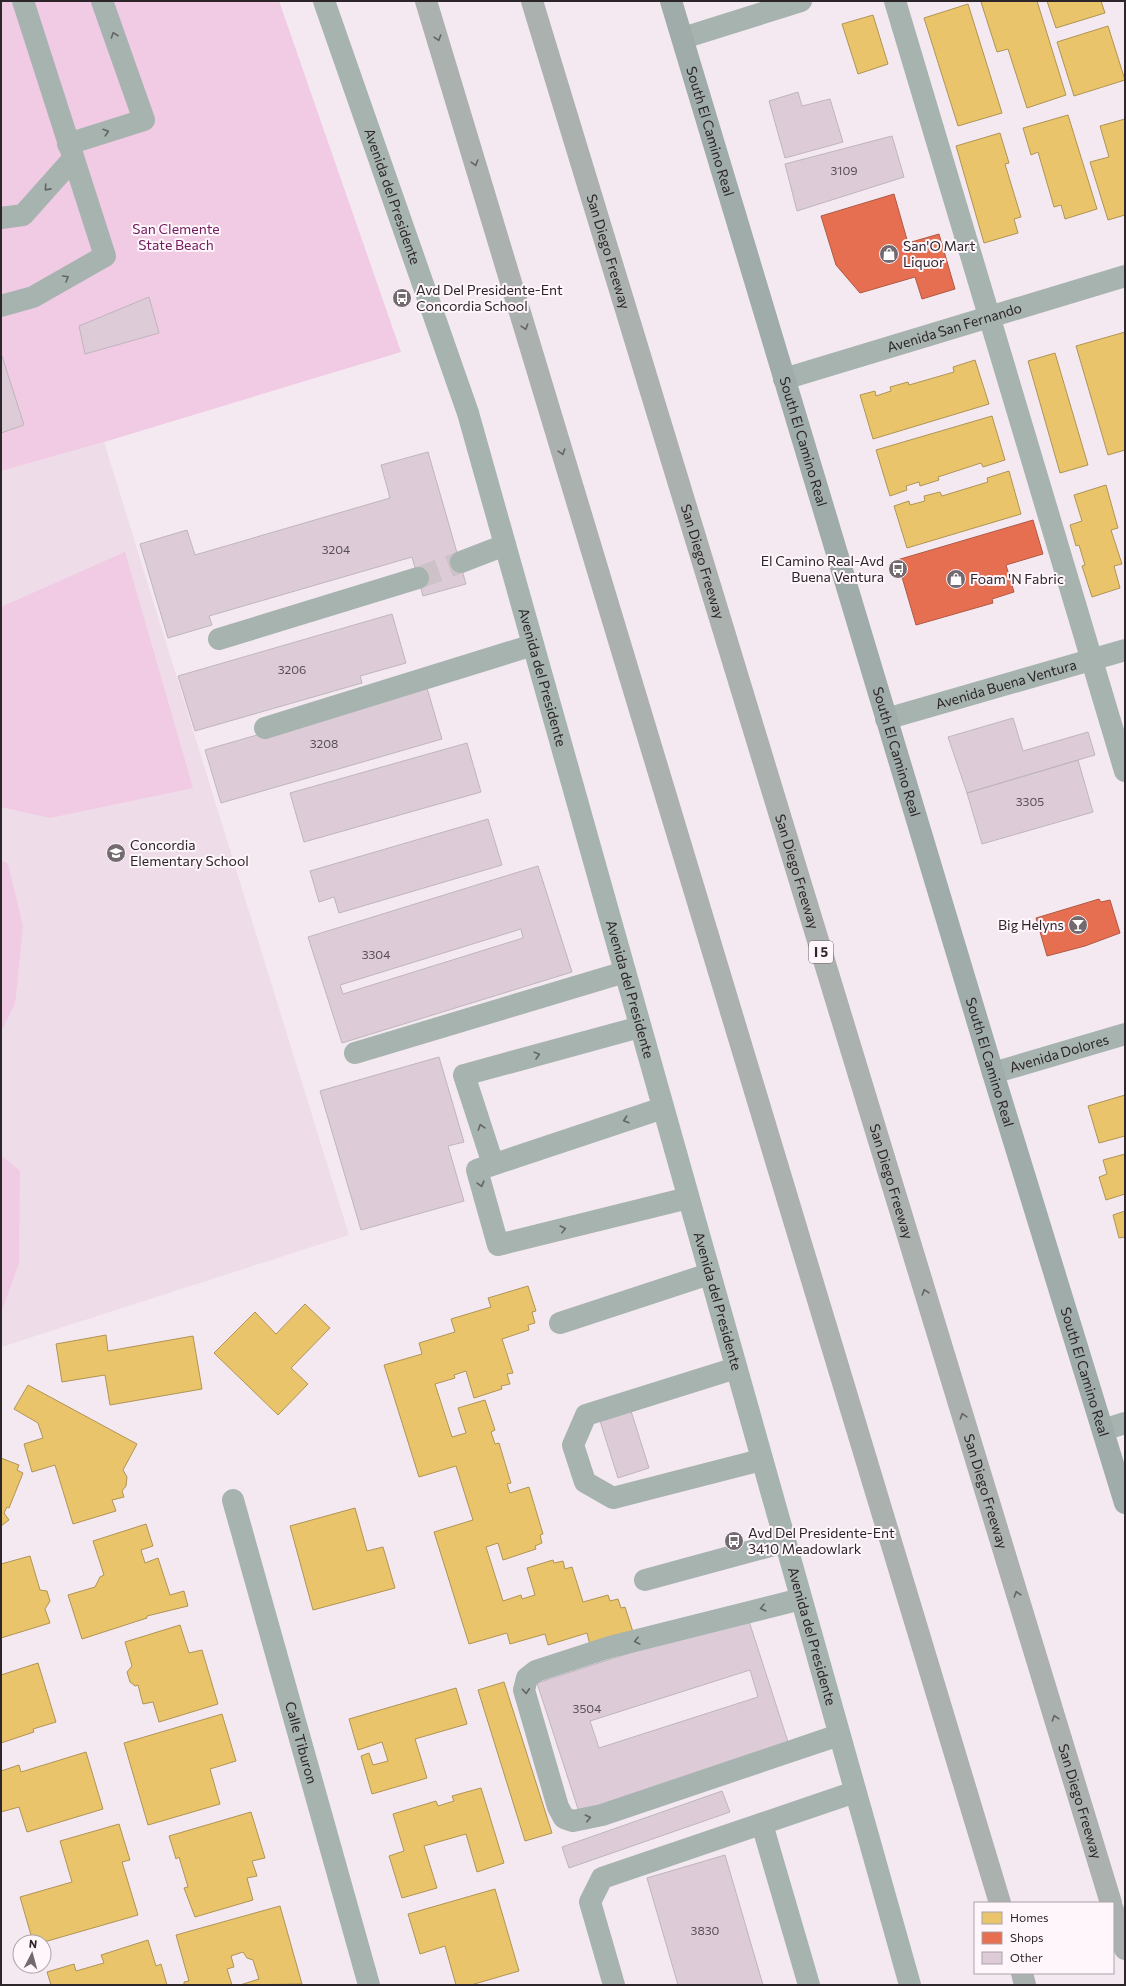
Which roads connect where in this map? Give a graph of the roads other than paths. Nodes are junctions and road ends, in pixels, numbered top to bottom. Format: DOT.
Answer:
graph roads {
  1 [pos="23,1"];
  2 [pos="102,1"];
  3 [pos="324,1"];
  4 [pos="426,1"];
  5 [pos="532,1"];
  6 [pos="671,1"];
  7 [pos="801,1"];
  8 [pos="895,1"];
  9 [pos="683,38"];
  10 [pos="71,152"];
  11 [pos="1,218"];
  12 [pos="1125,276"];
  13 [pos="1,306"];
  14 [pos="990,317"];
  15 [pos="784,379"];
  16 [pos="505,545"];
  17 [pos="460,562"];
  18 [pos="418,578"];
  19 [pos="219,639"];
  20 [pos="533,645"];
  21 [pos="1125,650"];
  22 [pos="1092,660"];
  23 [pos="886,719"];
  24 [pos="265,728"];
  25 [pos="1125,771"];
  26 [pos="625,972"];
  27 [pos="640,1027"];
  28 [pos="1125,1034"];
  29 [pos="355,1053"];
  30 [pos="993,1073"];
  31 [pos="663,1108"];
  32 [pos="493,1164"];
  33 [pos="688,1198"];
  34 [pos="709,1274"];
  35 [pos="560,1323"];
  36 [pos="736,1368"];
  37 [pos="1125,1423"];
  38 [pos="1103,1430"];
  39 [pos="761,1460"];
  40 [pos="233,1500"];
  41 [pos="1125,1502"];
  42 [pos="785,1542"];
  43 [pos="645,1580"];
  44 [pos="800,1599"];
  45 [pos="839,1735"];
  46 [pos="855,1792"];
  47 [pos="762,1824"];
  48 [pos="1000,1902"];
  49 [pos="1111,1902"];
  50 [pos="1114,1913"];
  51 [pos="1125,1949"];
  52 [pos="1022,1974"];
  53 [pos="369,1985"];
  54 [pos="614,1985"];
  55 [pos="809,1985"];
  56 [pos="910,1985"];
  57 [pos="1025,1985"];
  1 -- 10 [label="street"];
  10 -- 2 [label="street, one-way"];
  3 -- 16 [label="street, Avenida del Presidente"];
  4 -- 48 [label="highway, one-way"];
  49 -- 5 [label="highway, San Diego Freeway / I 5, one-way"];
  6 -- 9 [label="main road, South El Camino Real"];
  7 -- 9 [label="street"];
  8 -- 14 [label="street"];
  9 -- 15 [label="main road, South El Camino Real"];
  10 -- 11 [label="street, one-way"];
  13 -- 10 [label="street, one-way"];
  12 -- 14 [label="street, Avenida San Fernando"];
  14 -- 15 [label="street, Avenida San Fernando"];
  14 -- 22 [label="street"];
  15 -- 23 [label="main road, South El Camino Real"];
  16 -- 17 [label="street"];
  16 -- 20 [label="street, Avenida del Presidente"];
  18 -- 19 [label="street"];
  20 -- 24 [label="street"];
  20 -- 26 [label="street, Avenida del Presidente"];
  21 -- 22 [label="street, Avenida Buena Ventura"];
  22 -- 23 [label="street, Avenida Buena Ventura"];
  22 -- 25 [label="street"];
  23 -- 30 [label="main road, South El Camino Real"];
  26 -- 27 [label="street, Avenida del Presidente"];
  26 -- 29 [label="street"];
  27 -- 31 [label="street, Avenida del Presidente"];
  32 -- 27 [label="street, one-way"];
  28 -- 30 [label="street, Avenida Dolores"];
  30 -- 38 [label="main road, South El Camino Real"];
  31 -- 32 [label="street, one-way"];
  31 -- 33 [label="street, Avenida del Presidente"];
  32 -- 33 [label="street, one-way"];
  33 -- 34 [label="street, Avenida del Presidente"];
  34 -- 35 [label="street"];
  34 -- 36 [label="street, Avenida del Presidente"];
  36 -- 39 [label="street, Avenida del Presidente"];
  36 -- 39 [label="street"];
  37 -- 38 [label="street"];
  38 -- 41 [label="main road, South El Camino Real"];
  39 -- 42 [label="street, Avenida del Presidente"];
  40 -- 53 [label="street, Calle Tiburon"];
  42 -- 43 [label="street"];
  42 -- 44 [label="street, Avenida del Presidente"];
  44 -- 45 [label="street, Avenida del Presidente"];
  44 -- 45 [label="street, one-way"];
  45 -- 46 [label="street, Avenida del Presidente"];
  46 -- 47 [label="street"];
  46 -- 56 [label="street, Avenida del Presidente"];
  47 -- 54 [label="street"];
  47 -- 55 [label="street"];
  50 -- 51 [label="highway"];
  52 -- 57 [label="highway"];
}
